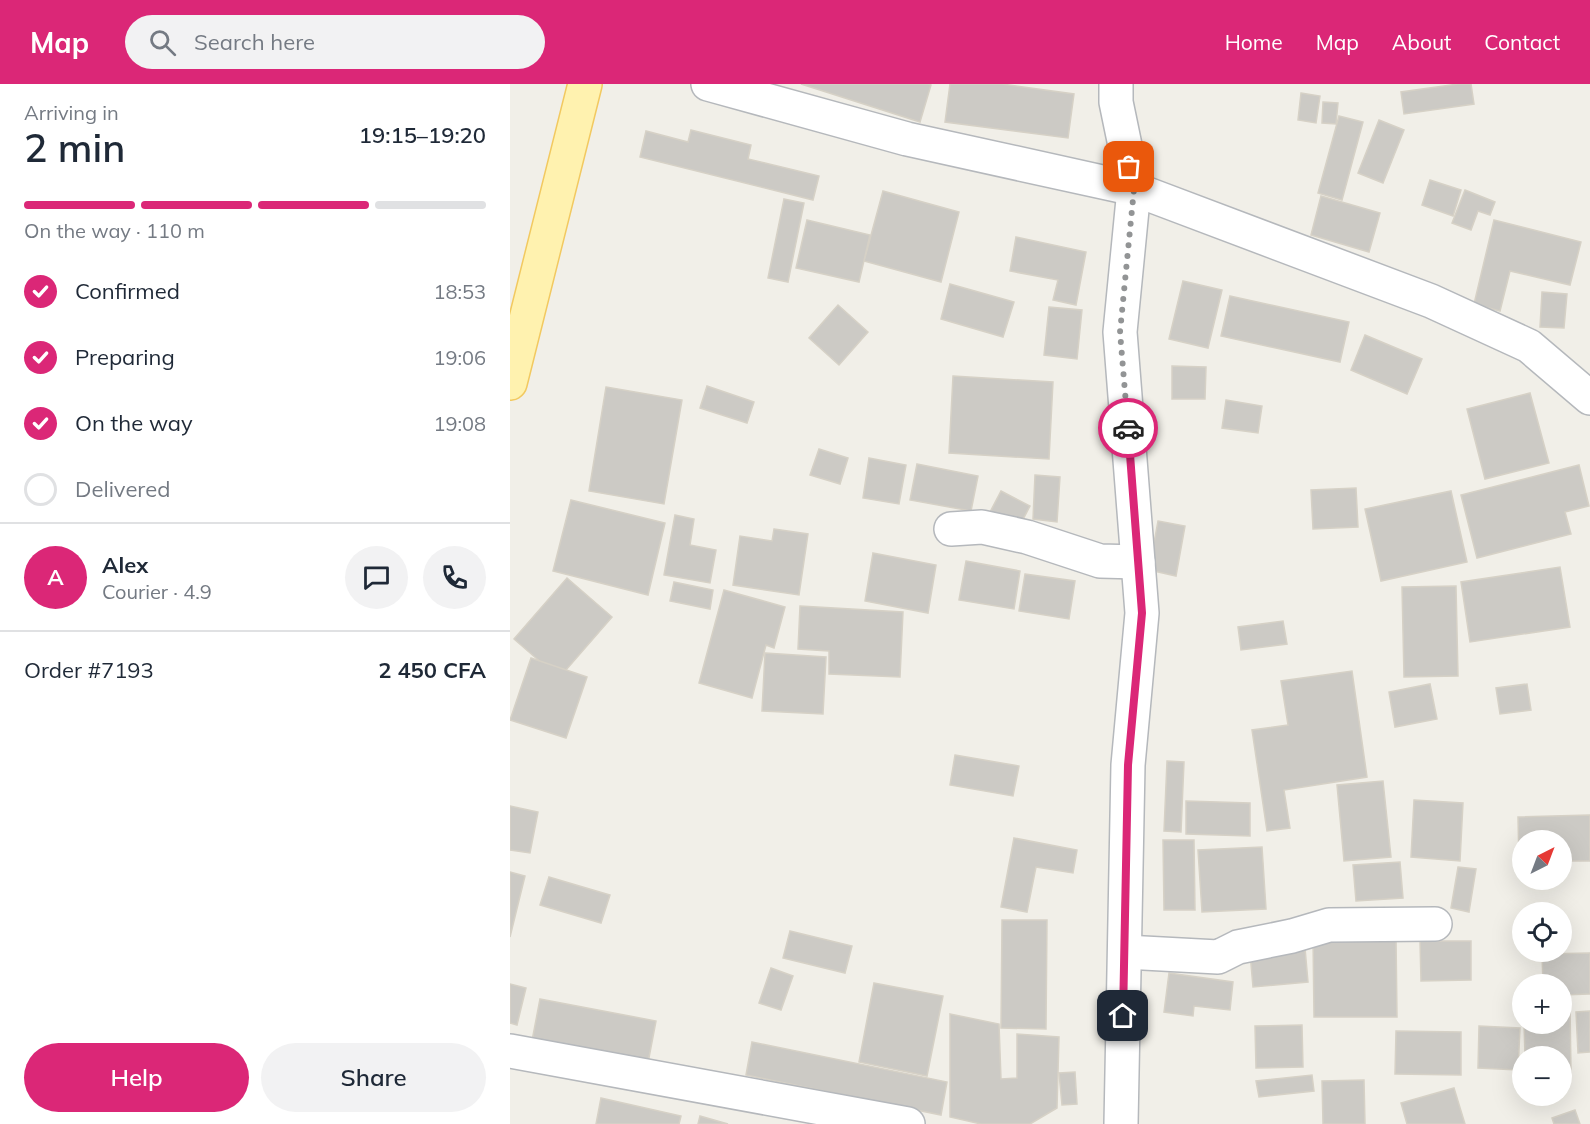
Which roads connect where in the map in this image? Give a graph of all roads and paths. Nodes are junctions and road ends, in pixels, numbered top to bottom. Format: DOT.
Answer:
graph roads {
  1 [pos="585,84"];
  2 [pos="708,84"];
  3 [pos="1116,84"];
  4 [pos="1134,189"];
  5 [pos="510,383"];
  6 [pos="1590,398"];
  7 [pos="951,529"];
  8 [pos="1138,562"];
  9 [pos="1435,924"];
  10 [pos="1125,952"];
  11 [pos="510,1051"];
  12 [pos="908,1124"];
  13 [pos="1121,1124"];
  1 -- 5 [label="main road"];
  2 -- 4 [label="street"];
  3 -- 4 [label="street"];
  4 -- 6 [label="street"];
  4 -- 8 [label="street"];
  7 -- 8 [label="street"];
  8 -- 10 [label="street"];
  9 -- 10 [label="street"];
  10 -- 13 [label="street"];
  11 -- 12 [label="street"];
}
